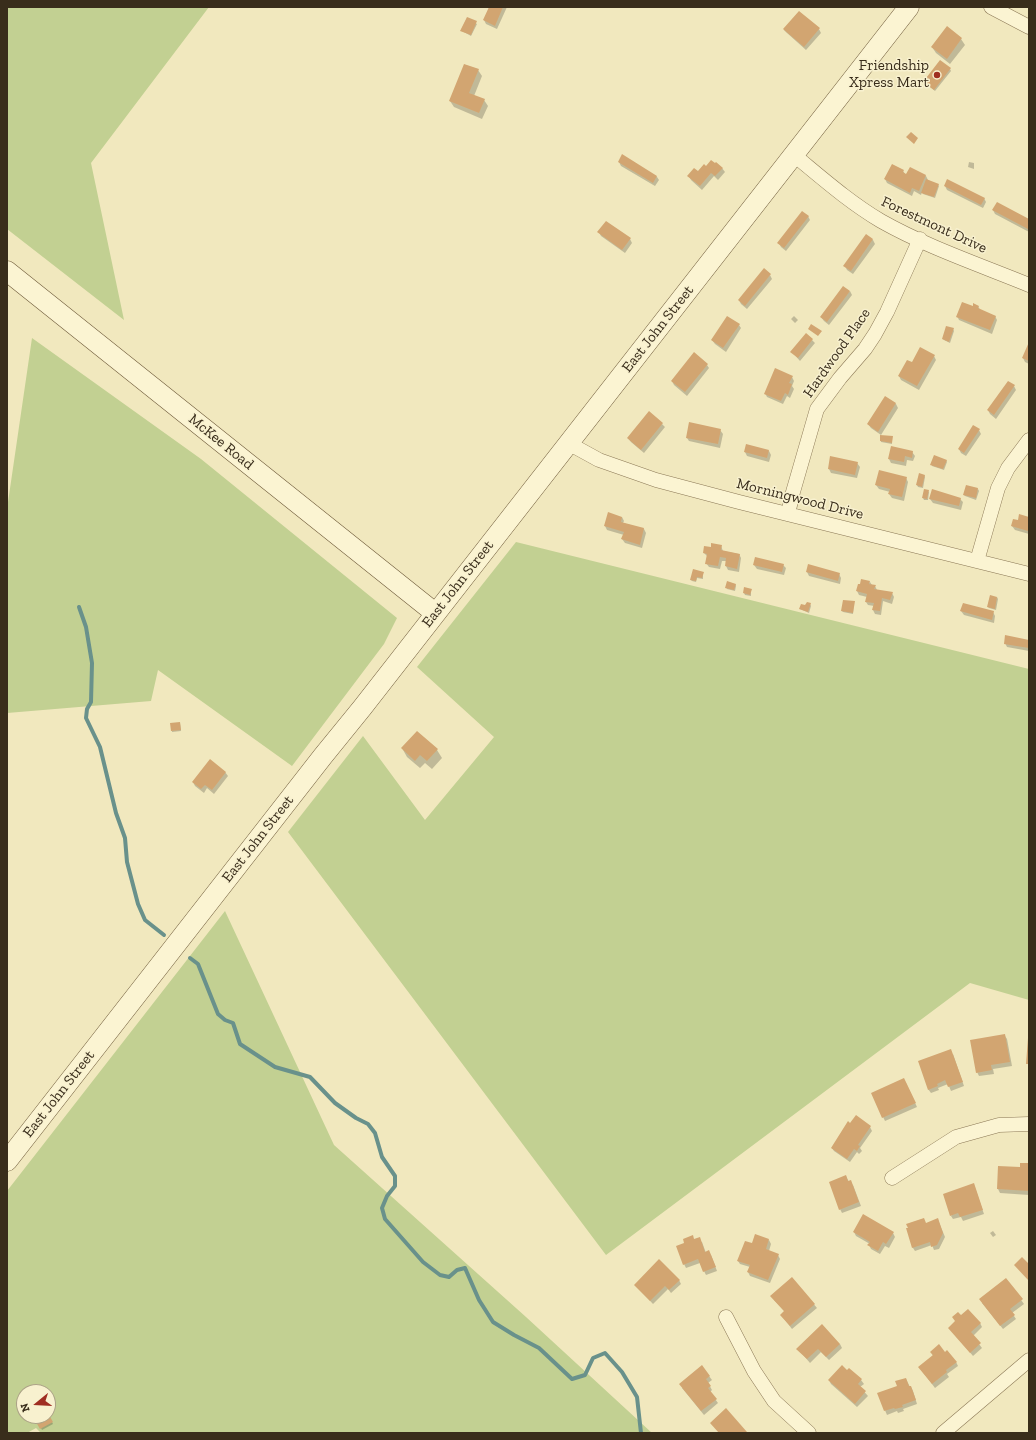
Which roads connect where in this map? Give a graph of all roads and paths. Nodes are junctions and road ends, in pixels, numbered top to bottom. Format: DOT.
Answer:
graph roads {
  1 [pos="909,7"];
  2 [pos="991,7"];
  3 [pos="1029,27"];
  4 [pos="794,155"];
  5 [pos="920,240"];
  6 [pos="7,271"];
  7 [pos="1029,285"];
  8 [pos="1029,440"];
  9 [pos="568,443"];
  10 [pos="788,514"];
  11 [pos="977,561"];
  12 [pos="1029,574"];
  13 [pos="435,613"];
  14 [pos="1029,1124"];
  15 [pos="7,1161"];
  16 [pos="892,1178"];
  17 [pos="726,1317"];
  18 [pos="1029,1360"];
  19 [pos="808,1433"];
  20 [pos="943,1433"];
  1 -- 4 [label="main road, East John Street"];
  2 -- 3 [label="street"];
  4 -- 5 [label="street, Forestmont Drive"];
  4 -- 9 [label="main road, East John Street"];
  5 -- 7 [label="street, Forestmont Drive"];
  5 -- 10 [label="street, Hardwood Place"];
  6 -- 13 [label="main road, McKee Road"];
  8 -- 11 [label="street"];
  9 -- 10 [label="street, Morningwood Drive"];
  9 -- 13 [label="main road, East John Street"];
  10 -- 11 [label="street, Morningwood Drive"];
  11 -- 12 [label="street, Morningwood Drive"];
  13 -- 15 [label="main road, East John Street"];
  14 -- 16 [label="street"];
  17 -- 19 [label="street"];
  18 -- 20 [label="street"];
}
